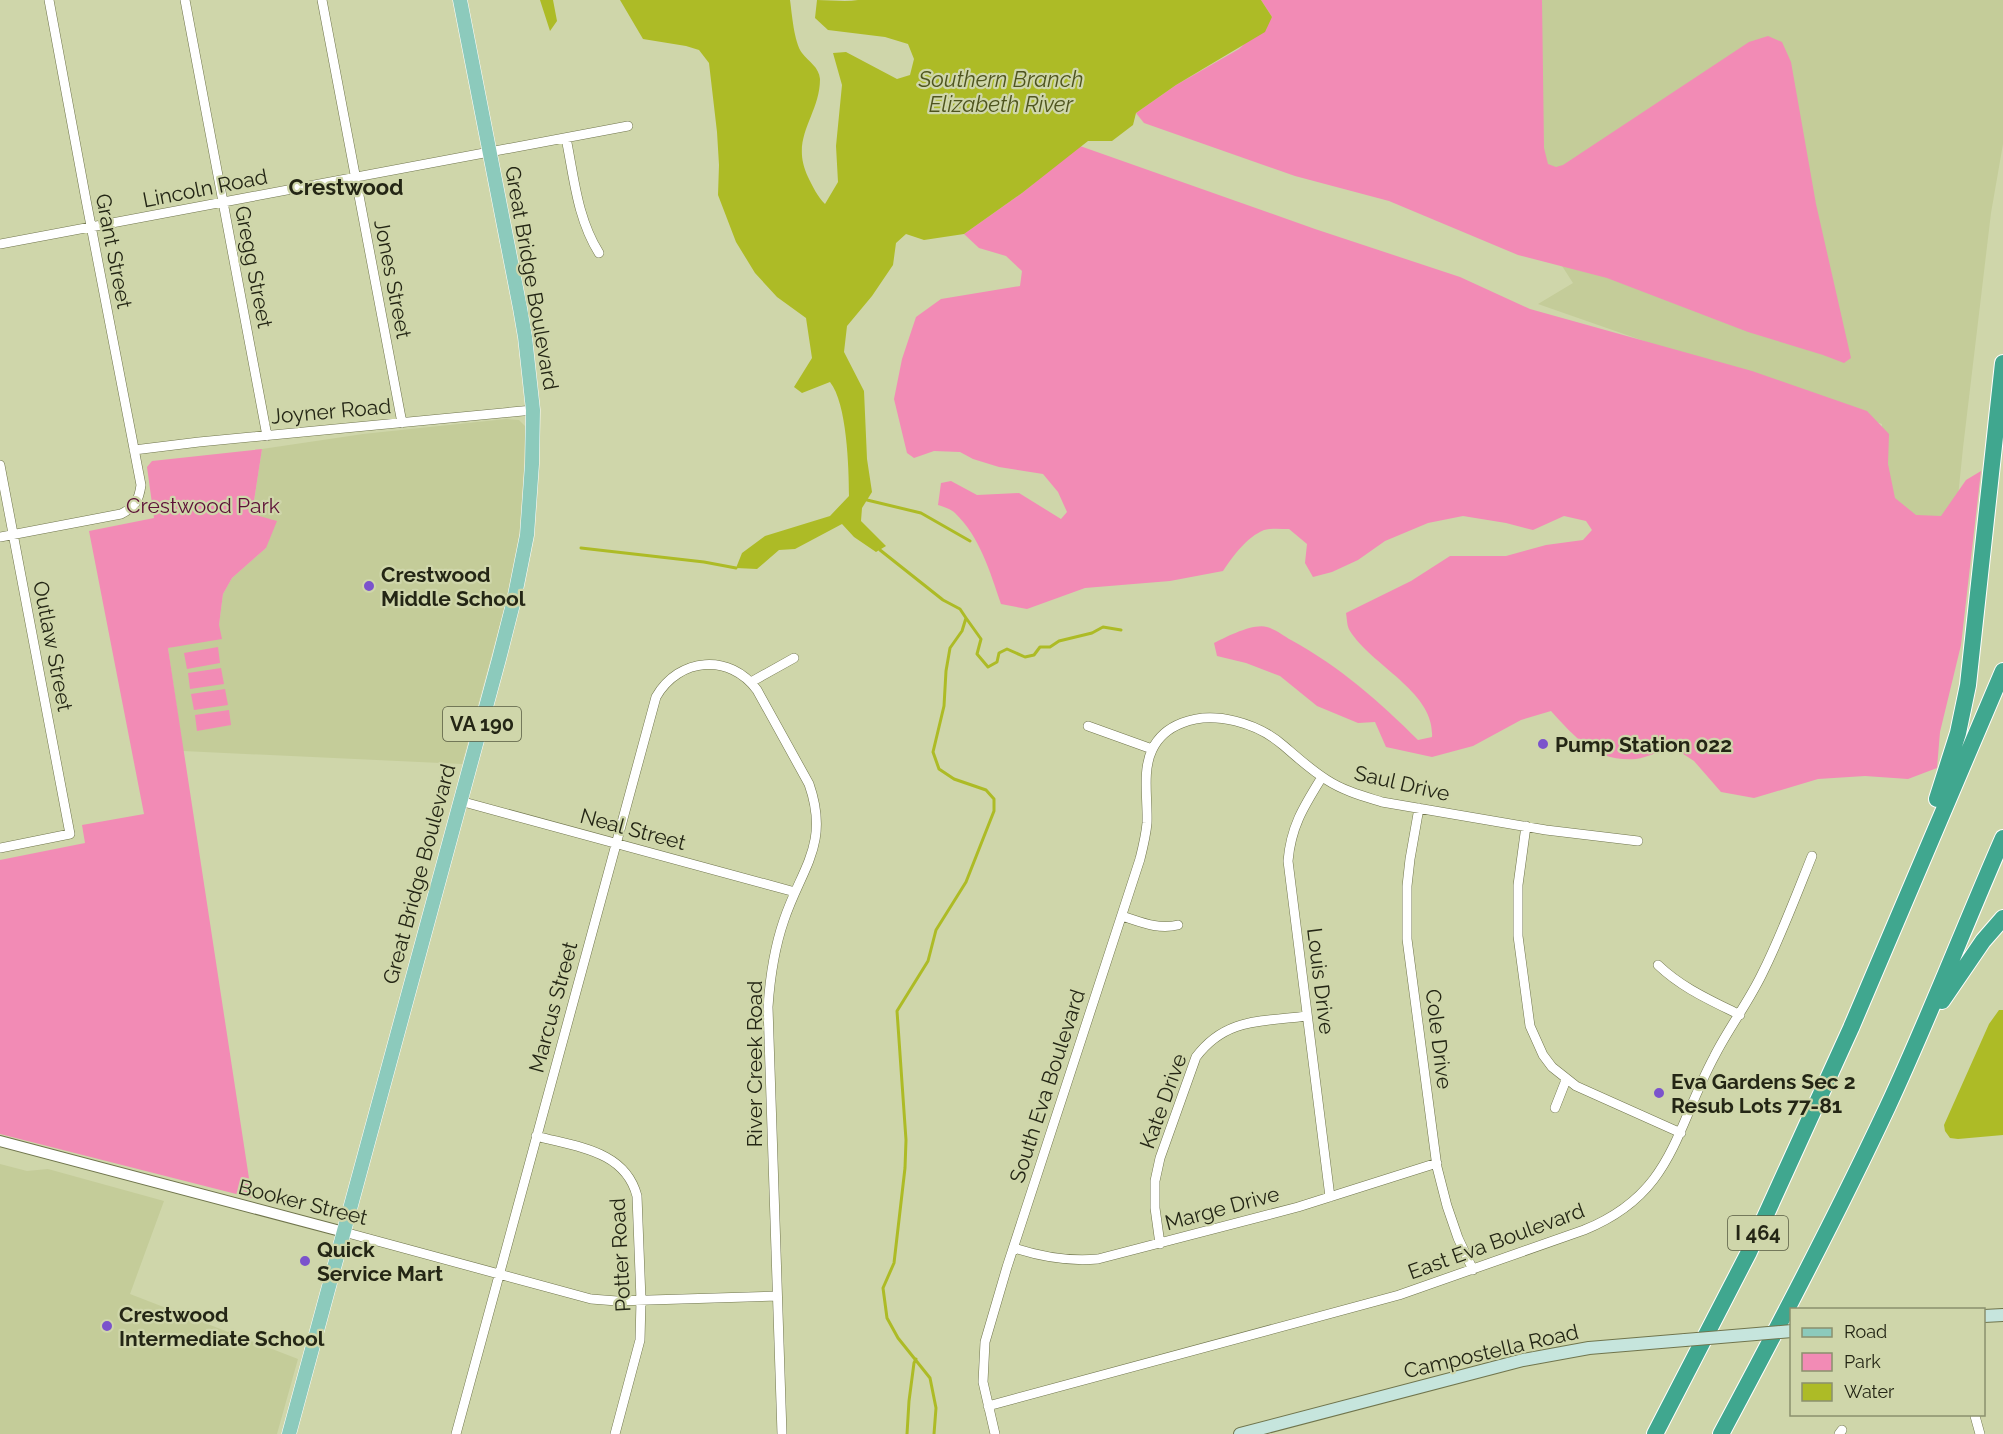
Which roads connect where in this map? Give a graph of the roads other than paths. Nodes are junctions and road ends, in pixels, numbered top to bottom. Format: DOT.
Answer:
graph roads {
  1 [pos="49,0"];
  2 [pos="185,0"];
  3 [pos="322,0"];
  4 [pos="460,0"];
  5 [pos="628,126"];
  6 [pos="566,138"];
  7 [pos="489,152"];
  8 [pos="355,178"];
  9 [pos="223,202"];
  10 [pos="91,228"];
  11 [pos="0,244"];
  12 [pos="599,253"];
  13 [pos="2003,363"];
  14 [pos="533,410"];
  15 [pos="402,423"];
  16 [pos="267,436"];
  17 [pos="134,450"];
  18 [pos="0,465"];
  19 [pos="13,535"];
  20 [pos="0,537"];
  21 [pos="795,658"];
  22 [pos="2003,672"];
  23 [pos="751,682"];
  24 [pos="1088,726"];
  25 [pos="1152,749"];
  26 [pos="1322,777"];
  27 [pos="460,801"];
  28 [pos="1419,808"];
  29 [pos="1526,826"];
  30 [pos="2003,838"];
  31 [pos="1638,841"];
  32 [pos="616,843"];
  33 [pos="0,848"];
  34 [pos="1812,856"];
  35 [pos="795,891"];
  36 [pos="1122,916"];
  37 [pos="2003,918"];
  38 [pos="1178,925"];
  39 [pos="1658,965"];
  40 [pos="1740,1015"];
  41 [pos="1307,1016"];
  42 [pos="1851,1028"];
  43 [pos="1917,1040"];
  44 [pos="1566,1080"];
  45 [pos="1555,1108"];
  46 [pos="1681,1133"];
  47 [pos="536,1136"];
  48 [pos="0,1141"];
  49 [pos="1437,1163"];
  50 [pos="1330,1197"];
  51 [pos="344,1232"];
  52 [pos="1160,1244"];
  53 [pos="1014,1248"];
  54 [pos="1473,1270"];
  55 [pos="499,1274"];
  56 [pos="777,1296"];
  57 [pos="641,1300"];
  58 [pos="2003,1315"];
  59 [pos="1985,1316"];
  60 [pos="1790,1331"];
  61 [pos="988,1406"];
  62 [pos="1974,1416"];
  63 [pos="290,1434"];
  64 [pos="456,1434"];
  65 [pos="615,1434"];
  66 [pos="782,1434"];
  67 [pos="995,1434"];
  68 [pos="1240,1434"];
  69 [pos="1655,1434"];
  70 [pos="1720,1434"];
  71 [pos="1980,1434"];
  1 -- 10 [label="street, Grant Street"];
  2 -- 9 [label="street, Gregg Street"];
  3 -- 8 [label="street, Jones Street"];
  4 -- 7 [label="main road, Great Bridge Boulevard / VA 190"];
  5 -- 6 [label="street, Lincoln Road"];
  6 -- 7 [label="street, Lincoln Road"];
  6 -- 12 [label="street"];
  7 -- 8 [label="street, Lincoln Road"];
  7 -- 14 [label="main road, Great Bridge Boulevard / VA 190"];
  8 -- 9 [label="street, Lincoln Road"];
  8 -- 15 [label="street, Jones Street"];
  9 -- 10 [label="street, Lincoln Road"];
  9 -- 16 [label="street, Gregg Street"];
  10 -- 11 [label="street, Lincoln Road"];
  10 -- 17 [label="street, Grant Street"];
  13 -- 42 [label="highway"];
  14 -- 15 [label="street, Joyner Road"];
  14 -- 27 [label="main road, Great Bridge Boulevard / VA 190"];
  15 -- 16 [label="street, Joyner Road"];
  16 -- 17 [label="street, Joyner Road"];
  17 -- 19 [label="street, Grant Street"];
  18 -- 19 [label="street, Outlaw Street"];
  19 -- 20 [label="street"];
  19 -- 33 [label="street, Outlaw Street"];
  21 -- 23 [label="street"];
  22 -- 42 [label="highway, I 464"];
  23 -- 32 [label="street, Marcus Street"];
  23 -- 35 [label="street, River Creek Road"];
  24 -- 25 [label="street"];
  25 -- 26 [label="street, Saul Drive"];
  25 -- 36 [label="street, South Eva Boulevard"];
  26 -- 28 [label="street, Saul Drive"];
  26 -- 41 [label="street, Louis Drive"];
  27 -- 32 [label="street, Neal Street"];
  27 -- 51 [label="main road, Great Bridge Boulevard / VA 190"];
  28 -- 29 [label="street, Saul Drive"];
  28 -- 49 [label="street, Cole Drive"];
  29 -- 31 [label="street, Saul Drive"];
  29 -- 44 [label="street"];
  30 -- 43 [label="highway, I 464"];
  32 -- 35 [label="street, Neal Street"];
  32 -- 47 [label="street, Marcus Street"];
  34 -- 40 [label="street, East Eva Boulevard"];
  35 -- 56 [label="street, River Creek Road"];
  36 -- 38 [label="street"];
  36 -- 53 [label="street, South Eva Boulevard"];
  37 -- 43 [label="highway"];
  39 -- 40 [label="street"];
  40 -- 46 [label="street, East Eva Boulevard"];
  41 -- 50 [label="street, Louis Drive"];
  41 -- 52 [label="street, Kate Drive"];
  42 -- 69 [label="highway, I 464"];
  43 -- 70 [label="highway, I 464"];
  44 -- 45 [label="street"];
  44 -- 46 [label="street"];
  46 -- 54 [label="street, East Eva Boulevard"];
  47 -- 55 [label="street, Marcus Street"];
  47 -- 57 [label="street, Potter Road"];
  48 -- 51 [label="street, Booker Street"];
  49 -- 50 [label="street, Marge Drive"];
  49 -- 54 [label="street, Cole Drive"];
  50 -- 52 [label="street, Marge Drive"];
  51 -- 55 [label="street, Booker Street"];
  51 -- 63 [label="main road, Great Bridge Boulevard / VA 190"];
  52 -- 53 [label="street, Marge Drive"];
  53 -- 61 [label="street, South Eva Boulevard"];
  54 -- 61 [label="street, East Eva Boulevard"];
  55 -- 57 [label="street, Booker Street"];
  55 -- 64 [label="street, Marcus Street"];
  56 -- 57 [label="street, Booker Street"];
  56 -- 66 [label="street, River Creek Road"];
  57 -- 65 [label="street, Potter Road"];
  58 -- 59 [label="main road"];
  60 -- 68 [label="main road, Campostella Road, bridge"];
  61 -- 67 [label="street, South Eva Boulevard"];
  62 -- 71 [label="street"];
}
